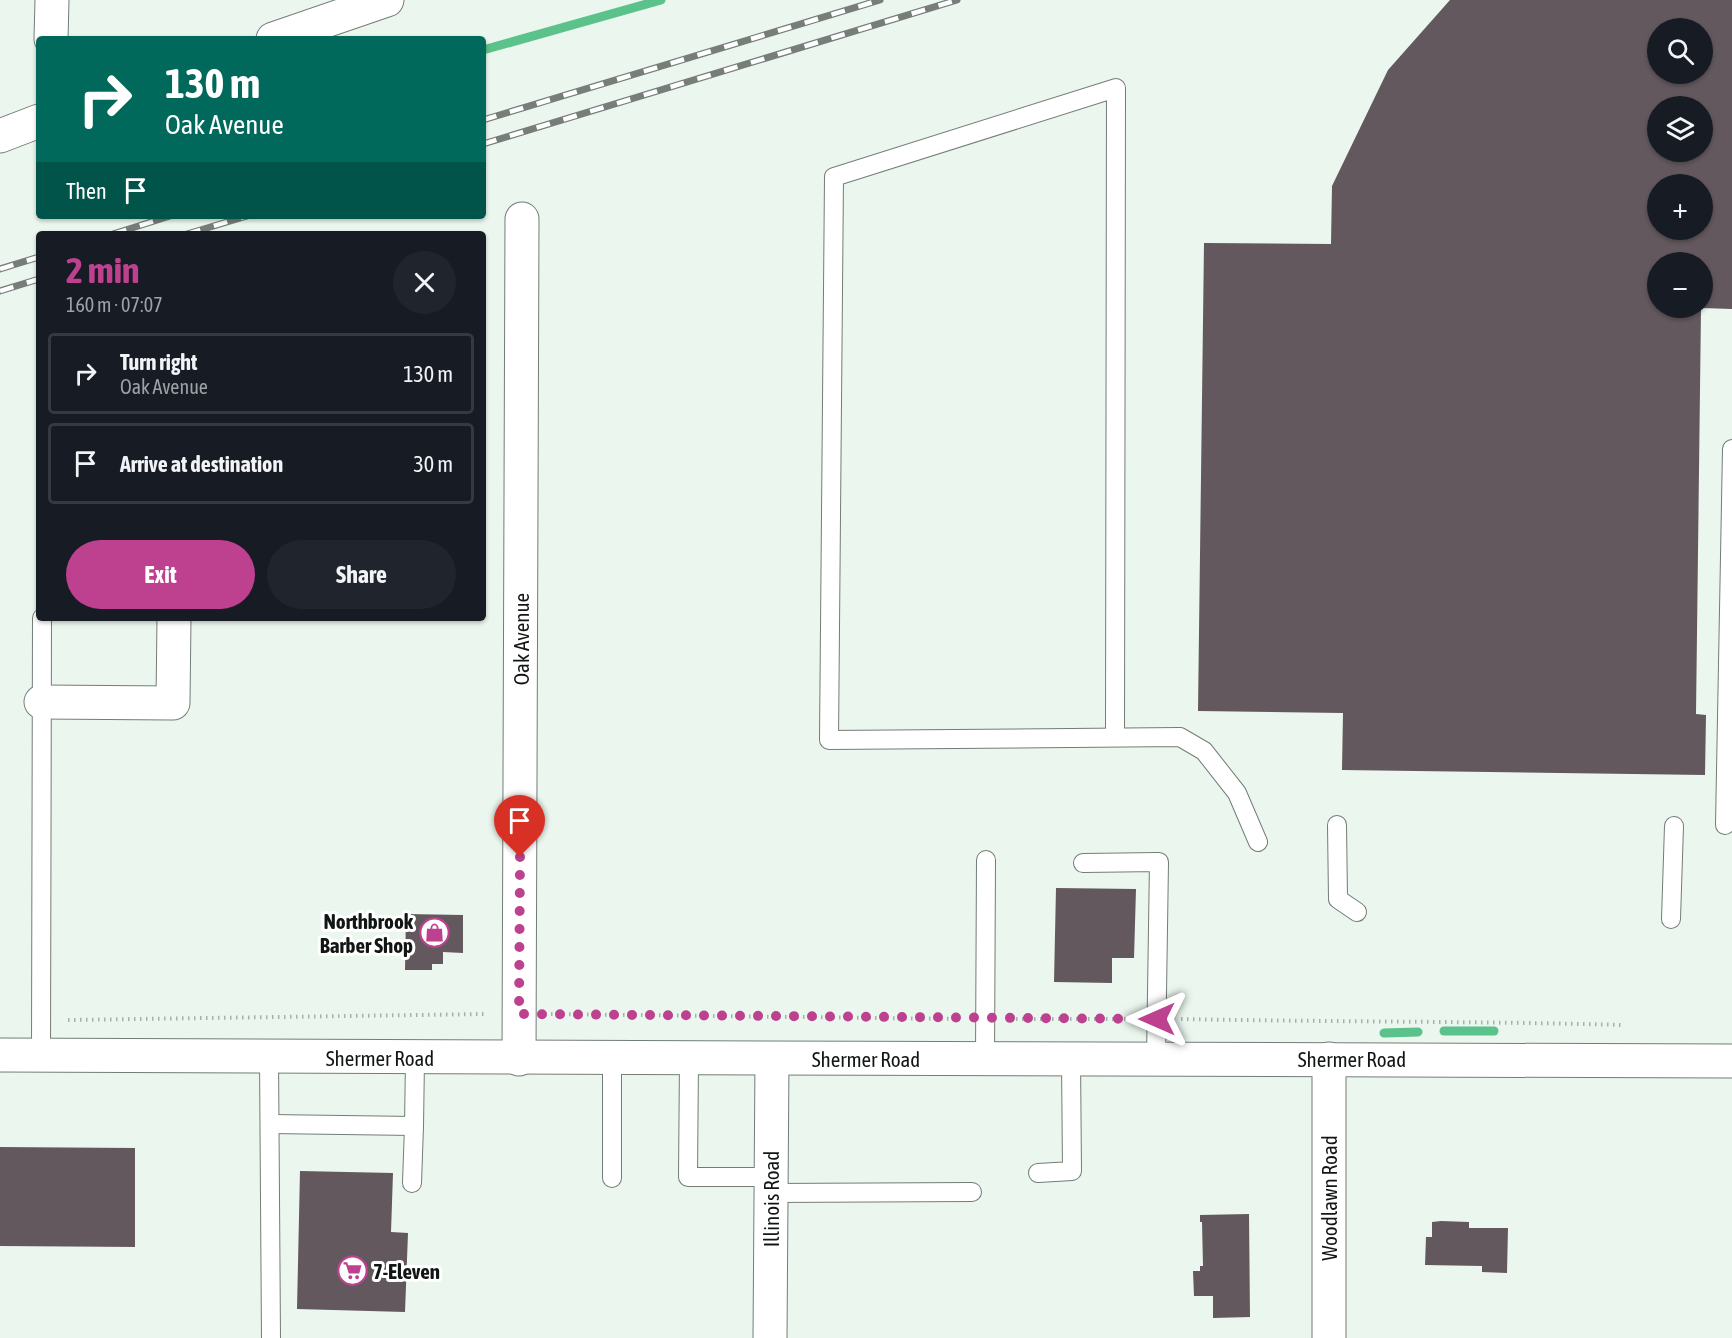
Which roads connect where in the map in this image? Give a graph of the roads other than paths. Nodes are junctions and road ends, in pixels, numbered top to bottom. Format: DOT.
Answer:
graph roads {
  1 [pos="51,0"];
  2 [pos="387,0"];
  3 [pos="51,36"];
  4 [pos="282,36"];
  5 [pos="36,123"];
  6 [pos="0,136"];
  7 [pos="522,219"];
  8 [pos="1732,449"];
  9 [pos="42,621"];
  10 [pos="174,621"];
  11 [pos="41,702"];
  12 [pos="1114,736"];
  13 [pos="1337,825"];
  14 [pos="1725,825"];
  15 [pos="1674,826"];
  16 [pos="1257,842"];
  17 [pos="986,860"];
  18 [pos="1083,864"];
  19 [pos="1357,912"];
  20 [pos="1671,919"];
  21 [pos="0,1055"];
  22 [pos="41,1055"];
  23 [pos="269,1057"];
  24 [pos="415,1059"];
  25 [pos="519,1059"];
  26 [pos="612,1059"];
  27 [pos="689,1059"];
  28 [pos="772,1059"];
  29 [pos="985,1059"];
  30 [pos="1071,1059"];
  31 [pos="1156,1059"];
  32 [pos="1329,1059"];
  33 [pos="1732,1061"];
  34 [pos="270,1124"];
  35 [pos="414,1126"];
  36 [pos="1038,1173"];
  37 [pos="612,1178"];
  38 [pos="412,1183"];
  39 [pos="771,1185"];
  40 [pos="972,1192"];
  41 [pos="270,1338"];
  42 [pos="770,1338"];
  43 [pos="1329,1338"];
  1 -- 3 [label="street"];
  2 -- 4 [label="street"];
  5 -- 6 [label="street"];
  7 -- 25 [label="street, Oak Avenue"];
  8 -- 14 [label="lane"];
  9 -- 11 [label="lane"];
  10 -- 11 [label="street"];
  11 -- 22 [label="lane"];
  12 -- 12 [label="lane"];
  12 -- 16 [label="lane"];
  13 -- 19 [label="lane"];
  15 -- 20 [label="lane"];
  17 -- 29 [label="lane"];
  18 -- 31 [label="lane"];
  21 -- 22 [label="street, Shermer Road"];
  22 -- 23 [label="street, Shermer Road"];
  23 -- 24 [label="street, Shermer Road"];
  23 -- 34 [label="lane"];
  24 -- 25 [label="street, Shermer Road"];
  24 -- 35 [label="lane"];
  25 -- 26 [label="street, Shermer Road"];
  26 -- 27 [label="street, Shermer Road"];
  26 -- 37 [label="lane"];
  27 -- 28 [label="street, Shermer Road"];
  27 -- 39 [label="lane"];
  28 -- 29 [label="street, Shermer Road"];
  28 -- 39 [label="street, Illinois Road"];
  29 -- 30 [label="street, Shermer Road"];
  30 -- 31 [label="street, Shermer Road"];
  30 -- 36 [label="lane"];
  31 -- 32 [label="street, Shermer Road"];
  32 -- 33 [label="street, Shermer Road"];
  32 -- 43 [label="street, Woodlawn Road"];
  34 -- 35 [label="lane"];
  34 -- 41 [label="lane"];
  35 -- 38 [label="lane"];
  39 -- 40 [label="lane"];
  39 -- 42 [label="street, Illinois Road"];
}
